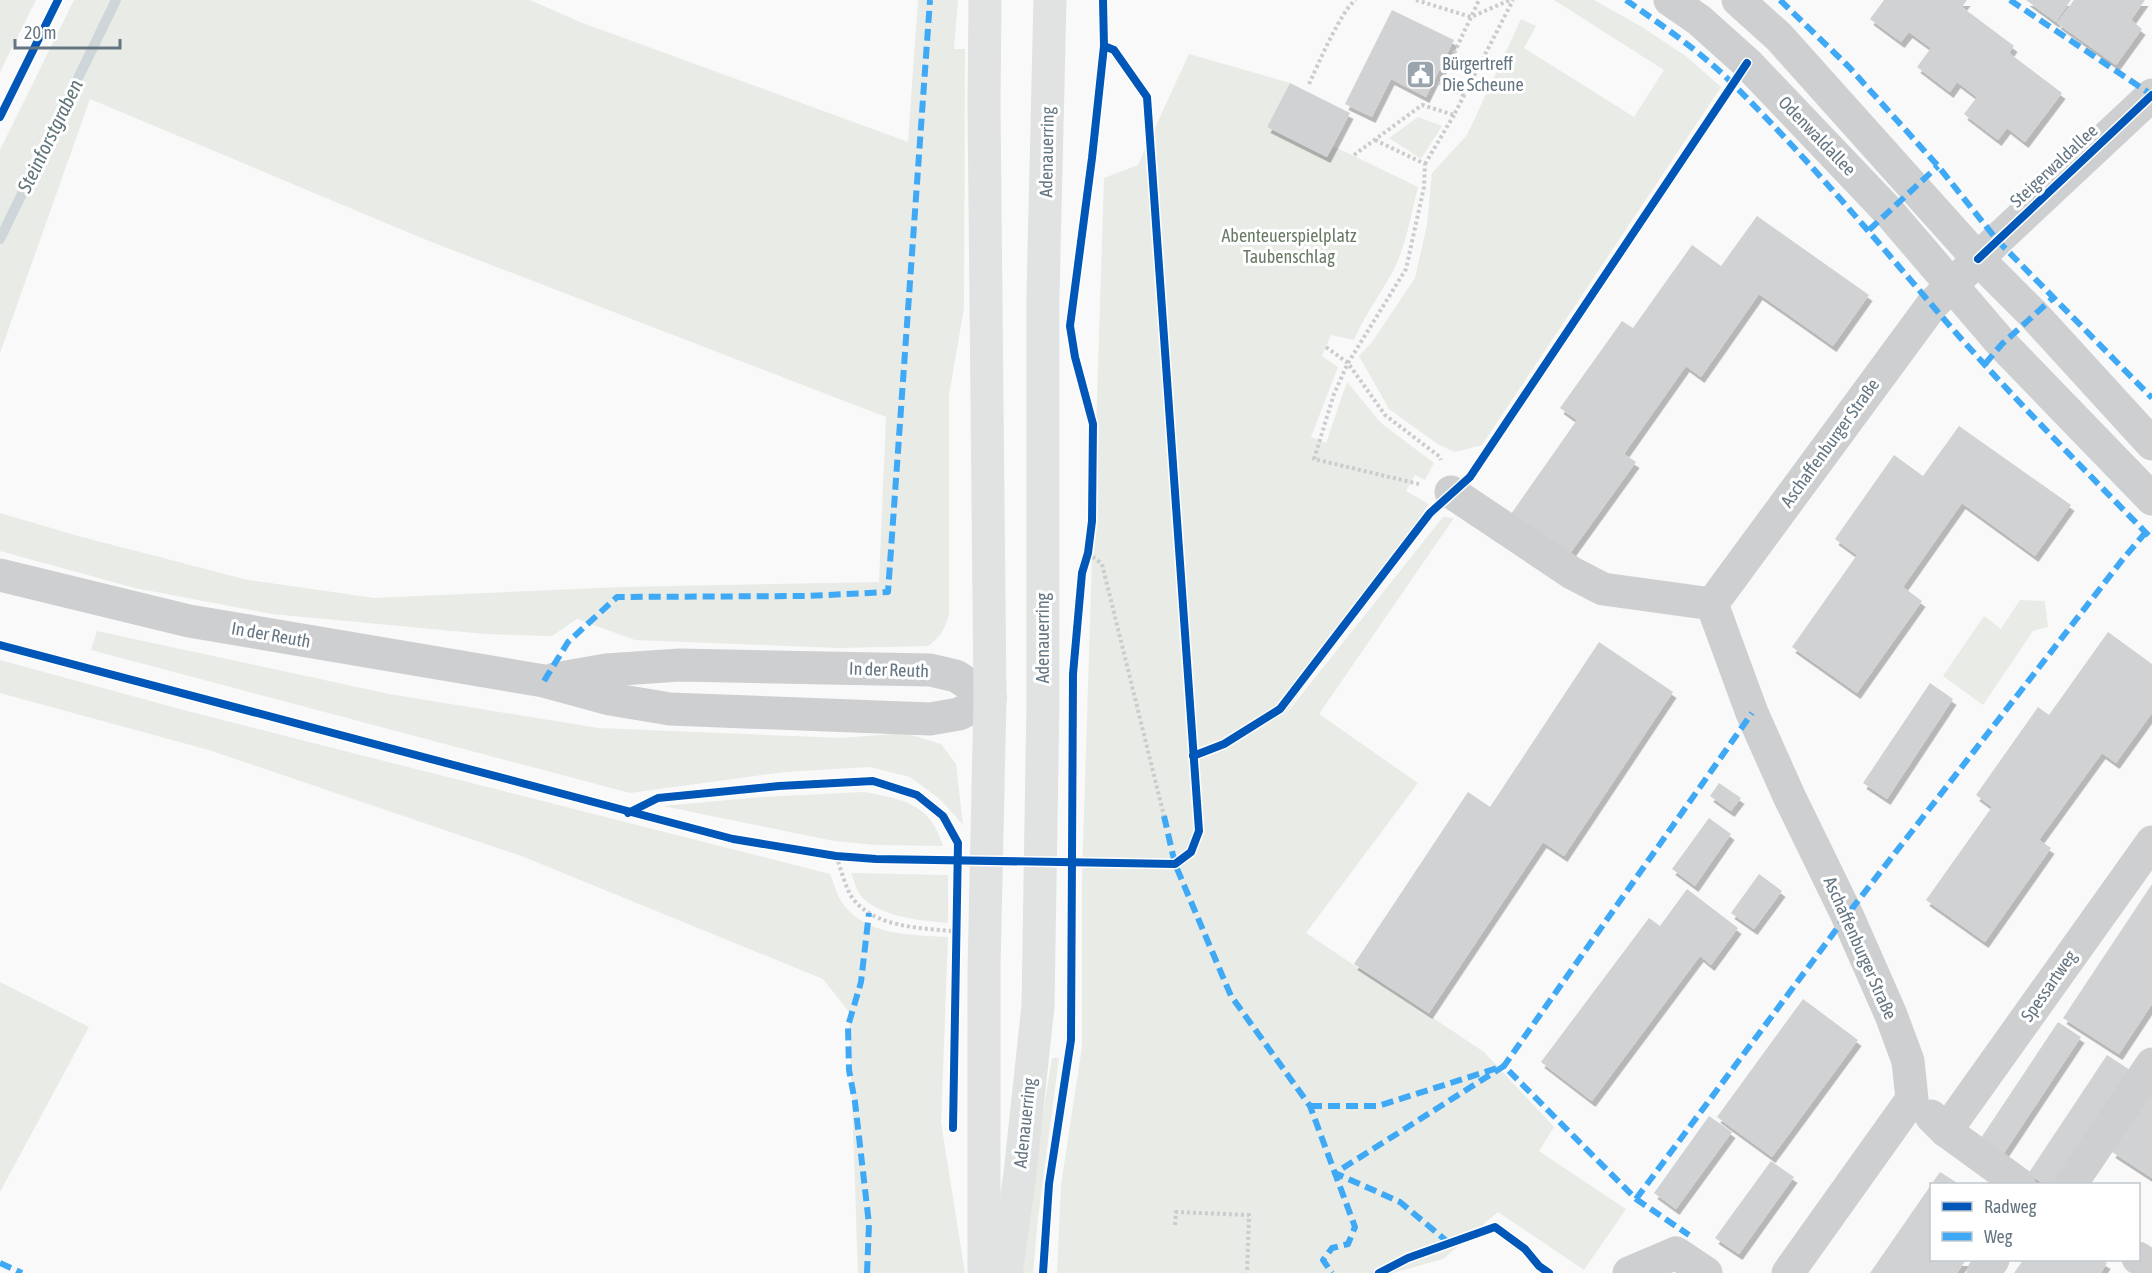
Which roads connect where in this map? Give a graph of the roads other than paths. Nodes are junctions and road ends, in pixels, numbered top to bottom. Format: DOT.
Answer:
graph roads {
  1 [pos="985,0"];
  2 [pos="1050,0"];
  3 [pos="1670,0"];
  4 [pos="1738,0"];
  5 [pos="2152,95"];
  6 [pos="1978,259"];
  7 [pos="1951,286"];
  8 [pos="2152,444"];
  9 [pos="1451,492"];
  10 [pos="2152,499"];
  11 [pos="0,575"];
  12 [pos="1712,604"];
  13 [pos="544,681"];
  14 [pos="990,698"];
  15 [pos="1043,700"];
  16 [pos="2152,842"];
  17 [pos="2152,1064"];
  18 [pos="1912,1098"];
  19 [pos="1946,1131"];
  20 [pos="2016,1183"];
  21 [pos="2073,1183"];
  22 [pos="1992,1261"];
  23 [pos="984,1273"];
  24 [pos="1006,1273"];
  25 [pos="1629,1273"];
  26 [pos="1706,1273"];
  27 [pos="1788,1273"];
  28 [pos="1983,1273"];
  1 -- 14 [label="main road, Adenauerring"];
  2 -- 15 [label="main road, Adenauerring"];
  3 -- 7 [label="street, Odenwaldallee"];
  4 -- 6 [label="street, Odenwaldallee"];
  5 -- 6 [label="street, Steigerwaldallee"];
  6 -- 7 [label="street"];
  6 -- 8 [label="street, Odenwaldallee"];
  7 -- 10 [label="street, Odenwaldallee"];
  7 -- 12 [label="street, Aschaffenburger Straße"];
  9 -- 12 [label="street"];
  11 -- 13 [label="street, In der Reuth"];
  12 -- 18 [label="street, Aschaffenburger Straße"];
  13 -- 14 [label="street, In der Reuth"];
  13 -- 14 [label="street, In der Reuth"];
  14 -- 15 [label="main road"];
  14 -- 23 [label="main road, Adenauerring"];
  15 -- 24 [label="main road, Adenauerring"];
  16 -- 19 [label="street, Spessartweg"];
  17 -- 21 [label="street"];
  18 -- 19 [label="street"];
  18 -- 27 [label="street"];
  19 -- 20 [label="street"];
  22 -- 28 [label="street"];
  25 -- 26 [label="street"];
}
